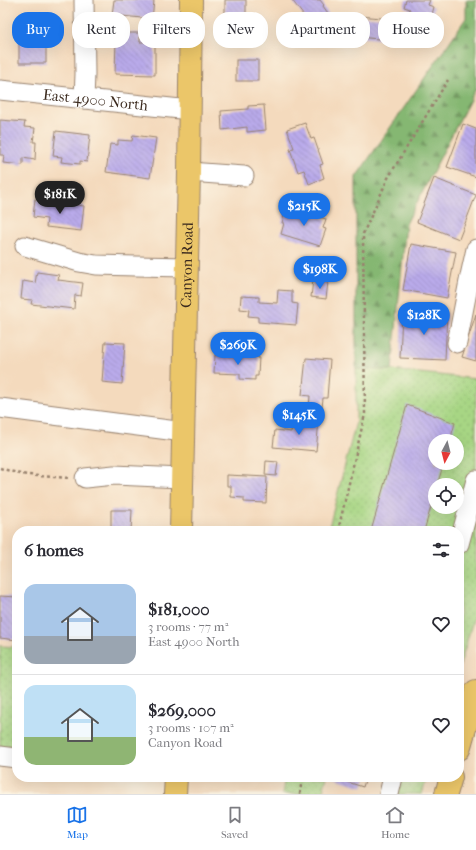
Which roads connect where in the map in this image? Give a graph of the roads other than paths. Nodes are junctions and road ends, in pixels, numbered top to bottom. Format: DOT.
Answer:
graph roads {
  1 [pos="84,0"];
  2 [pos="191,0"];
  3 [pos="0,90"];
  4 [pos="84,99"];
  5 [pos="190,110"];
  6 [pos="189,172"];
  7 [pos="244,176"];
  8 [pos="25,246"];
  9 [pos="476,249"];
  10 [pos="187,267"];
  11 [pos="473,277"];
  12 [pos="457,343"];
  13 [pos="0,408"];
  14 [pos="184,432"];
  15 [pos="85,478"];
  16 [pos="182,478"];
  17 [pos="476,480"];
  18 [pos="181,526"];
  19 [pos="464,526"];
  20 [pos="476,691"];
  21 [pos="464,732"];
  22 [pos="0,756"];
  23 [pos="12,757"];
  24 [pos="176,782"];
  25 [pos="392,782"];
  26 [pos="450,782"];
  27 [pos="176,794"];
  28 [pos="389,794"];
  29 [pos="446,794"];
  1 -- 4 [label="street"];
  2 -- 5 [label="main road, Canyon Road"];
  3 -- 4 [label="street, East 4900 North"];
  4 -- 5 [label="street, East 4900 North"];
  5 -- 6 [label="main road, Canyon Road"];
  6 -- 7 [label="street"];
  6 -- 10 [label="main road, Canyon Road"];
  8 -- 10 [label="street"];
  9 -- 11 [label="street"];
  10 -- 14 [label="main road, Canyon Road"];
  11 -- 12 [label="street"];
  13 -- 14 [label="street"];
  14 -- 16 [label="main road, Canyon Road"];
  15 -- 16 [label="street"];
  16 -- 18 [label="main road, Canyon Road"];
  17 -- 19 [label="street"];
  20 -- 21 [label="main road"];
  22 -- 23 [label="street"];
  24 -- 27 [label="main road"];
  25 -- 28 [label="street"];
  26 -- 29 [label="main road"];
}
